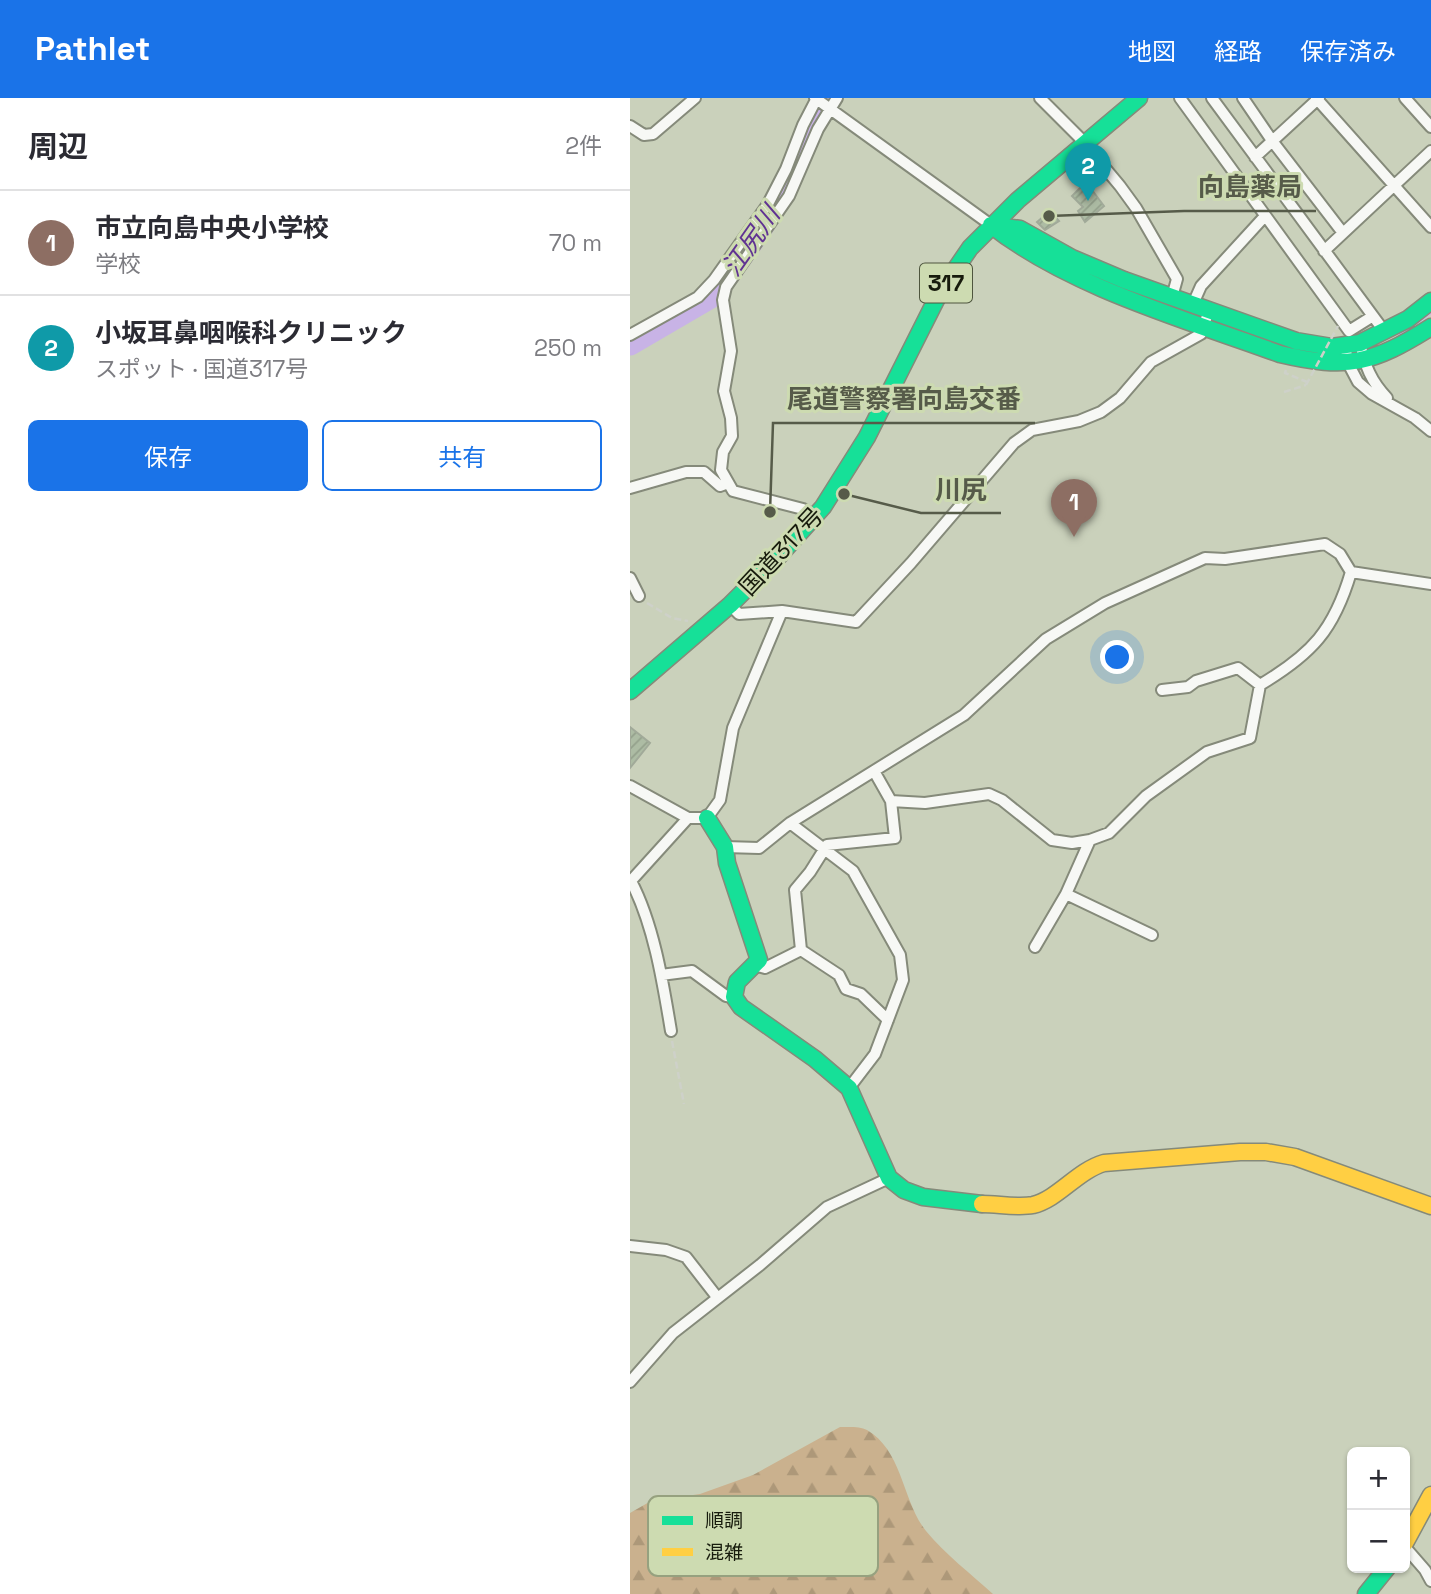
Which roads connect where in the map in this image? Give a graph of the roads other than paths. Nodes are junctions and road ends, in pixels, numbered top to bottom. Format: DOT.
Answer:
graph roads {
  1 [pos="695,98"];
  2 [pos="837,98"];
  3 [pos="1040,98"];
  4 [pos="1139,98"];
  5 [pos="1180,98"];
  6 [pos="1212,98"];
  7 [pos="1243,98"];
  8 [pos="1318,98"];
  9 [pos="1405,98"];
  10 [pos="821,102"];
  11 [pos="630,126"];
  12 [pos="1431,127"];
  13 [pos="1273,142"];
  14 [pos="1085,144"];
  15 [pos="1431,151"];
  16 [pos="1255,156"];
  17 [pos="1394,185"];
  18 [pos="1265,216"];
  19 [pos="991,225"];
  20 [pos="1431,227"];
  21 [pos="1343,233"];
  22 [pos="1324,251"];
  23 [pos="1172,297"];
  24 [pos="1431,301"];
  25 [pos="1193,304"];
  26 [pos="1373,316"];
  27 [pos="1206,318"];
  28 [pos="1431,327"];
  29 [pos="1384,331"];
  30 [pos="630,335"];
  31 [pos="1353,345"];
  32 [pos="1357,363"];
  33 [pos="1431,431"];
  34 [pos="728,483"];
  35 [pos="630,488"];
  36 [pos="816,517"];
  37 [pos="1351,572"];
  38 [pos="630,578"];
  39 [pos="1431,584"];
  40 [pos="639,596"];
  41 [pos="730,605"];
  42 [pos="782,611"];
  43 [pos="1260,685"];
  44 [pos="1162,690"];
  45 [pos="630,691"];
  46 [pos="874,771"];
  47 [pos="630,786"];
  48 [pos="891,801"];
  49 [pos="688,818"];
  50 [pos="707,818"];
  51 [pos="789,822"];
  52 [pos="1090,840"];
  53 [pos="725,847"];
  54 [pos="824,849"];
  55 [pos="631,881"];
  56 [pos="1066,894"];
  57 [pos="1152,935"];
  58 [pos="1035,947"];
  59 [pos="801,950"];
  60 [pos="754,965"];
  61 [pos="661,975"];
  62 [pos="734,997"];
  63 [pos="888,1020"];
  64 [pos="671,1031"];
  65 [pos="849,1088"];
  66 [pos="889,1178"];
  67 [pos="1431,1206"];
  68 [pos="630,1246"];
  69 [pos="717,1297"];
  70 [pos="630,1382"];
  71 [pos="1431,1495"];
  72 [pos="1410,1536"];
  73 [pos="1410,1552"];
  74 [pos="1383,1573"];
  75 [pos="1431,1581"];
  76 [pos="1366,1594"];
  1 -- 11 [label="street"];
  2 -- 10 [label="street"];
  3 -- 14 [label="street"];
  4 -- 14 [label="main road, 国道317号 / 317"];
  5 -- 18 [label="street"];
  6 -- 16 [label="street"];
  7 -- 13 [label="street"];
  8 -- 13 [label="street"];
  8 -- 17 [label="street"];
  9 -- 12 [label="street"];
  10 -- 19 [label="street"];
  10 -- 30 [label="street"];
  10 -- 34 [label="street"];
  13 -- 16 [label="street"];
  13 -- 21 [label="street"];
  14 -- 19 [label="main road, 国道317号 / 317"];
  14 -- 23 [label="street"];
  15 -- 17 [label="street"];
  16 -- 22 [label="street"];
  17 -- 20 [label="street"];
  17 -- 21 [label="street"];
  18 -- 25 [label="street"];
  18 -- 26 [label="street"];
  19 -- 23 [label="main road"];
  19 -- 27 [label="main road"];
  19 -- 36 [label="main road, 国道317号 / 317"];
  21 -- 22 [label="street"];
  22 -- 26 [label="street"];
  23 -- 25 [label="main road"];
  24 -- 29 [label="main road"];
  25 -- 27 [label="main road"];
  26 -- 29 [label="street"];
  27 -- 31 [label="main road"];
  27 -- 32 [label="main road"];
  27 -- 42 [label="street"];
  28 -- 32 [label="main road"];
  29 -- 31 [label="main road"];
  31 -- 32 [label="street"];
  32 -- 33 [label="street"];
  34 -- 35 [label="street"];
  34 -- 36 [label="street"];
  36 -- 41 [label="main road, 国道317号 / 317"];
  37 -- 39 [label="street"];
  37 -- 43 [label="street"];
  37 -- 46 [label="street"];
  38 -- 40 [label="street"];
  41 -- 42 [label="street"];
  41 -- 45 [label="main road, 国道317号 / 317"];
  42 -- 50 [label="street"];
  43 -- 44 [label="street"];
  43 -- 52 [label="street"];
  46 -- 48 [label="street"];
  46 -- 51 [label="street"];
  47 -- 49 [label="street"];
  48 -- 52 [label="street"];
  48 -- 54 [label="street"];
  49 -- 50 [label="street"];
  49 -- 55 [label="street"];
  50 -- 53 [label="main road"];
  51 -- 53 [label="street"];
  51 -- 54 [label="street"];
  52 -- 56 [label="street"];
  53 -- 60 [label="main road"];
  54 -- 59 [label="street"];
  54 -- 63 [label="street"];
  55 -- 61 [label="street"];
  56 -- 57 [label="street"];
  56 -- 58 [label="street"];
  59 -- 60 [label="street"];
  59 -- 63 [label="street"];
  60 -- 62 [label="main road"];
  61 -- 62 [label="street"];
  61 -- 64 [label="street"];
  62 -- 65 [label="main road"];
  63 -- 65 [label="street"];
  65 -- 66 [label="main road"];
  66 -- 67 [label="main road"];
  66 -- 69 [label="street"];
  68 -- 69 [label="street"];
  69 -- 70 [label="street"];
  71 -- 72 [label="main road"];
  73 -- 75 [label="street"];
  74 -- 76 [label="main road"];
}
